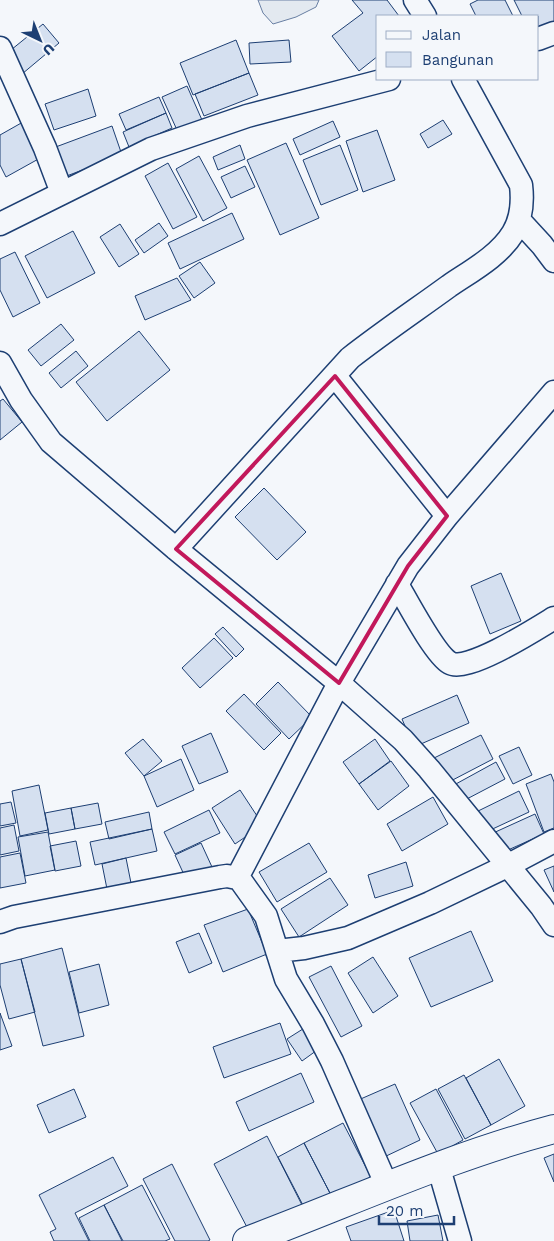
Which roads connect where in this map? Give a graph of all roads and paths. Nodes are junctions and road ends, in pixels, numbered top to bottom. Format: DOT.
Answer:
graph roads {
  1 [pos="415,0"];
  2 [pos="424,15"];
  3 [pos="554,33"];
  4 [pos="539,39"];
  5 [pos="0,48"];
  6 [pos="385,80"];
  7 [pos="465,80"];
  8 [pos="62,193"];
  9 [pos="519,220"];
  10 [pos="0,224"];
  11 [pos="554,261"];
  12 [pos="0,363"];
  13 [pos="335,376"];
  14 [pos="554,392"];
  15 [pos="447,516"];
  16 [pos="176,549"];
  17 [pos="397,584"];
  18 [pos="554,618"];
  19 [pos="339,683"];
  20 [pos="554,841"];
  21 [pos="507,866"];
  22 [pos="237,878"];
  23 [pos="0,922"];
  24 [pos="554,925"];
  25 [pos="277,951"];
  26 [pos="554,1129"];
  27 [pos="438,1166"];
  28 [pos="387,1186"];
  29 [pos="247,1241"];
  30 [pos="460,1241"];
  1 -- 2 [label="street"];
  3 -- 4 [label="street"];
  5 -- 8 [label="street"];
  6 -- 8 [label="street"];
  7 -- 9 [label="street"];
  8 -- 10 [label="street"];
  9 -- 11 [label="street"];
  9 -- 13 [label="street"];
  12 -- 16 [label="street"];
  13 -- 15 [label="street"];
  13 -- 16 [label="street"];
  14 -- 15 [label="street"];
  15 -- 17 [label="street"];
  16 -- 19 [label="street"];
  17 -- 18 [label="street"];
  17 -- 19 [label="street"];
  19 -- 21 [label="street"];
  19 -- 22 [label="street"];
  20 -- 21 [label="street"];
  21 -- 24 [label="street"];
  21 -- 25 [label="street"];
  22 -- 23 [label="street"];
  22 -- 25 [label="street"];
  25 -- 28 [label="street"];
  26 -- 27 [label="street"];
  27 -- 28 [label="street"];
  27 -- 30 [label="street"];
  28 -- 29 [label="street"];
}
